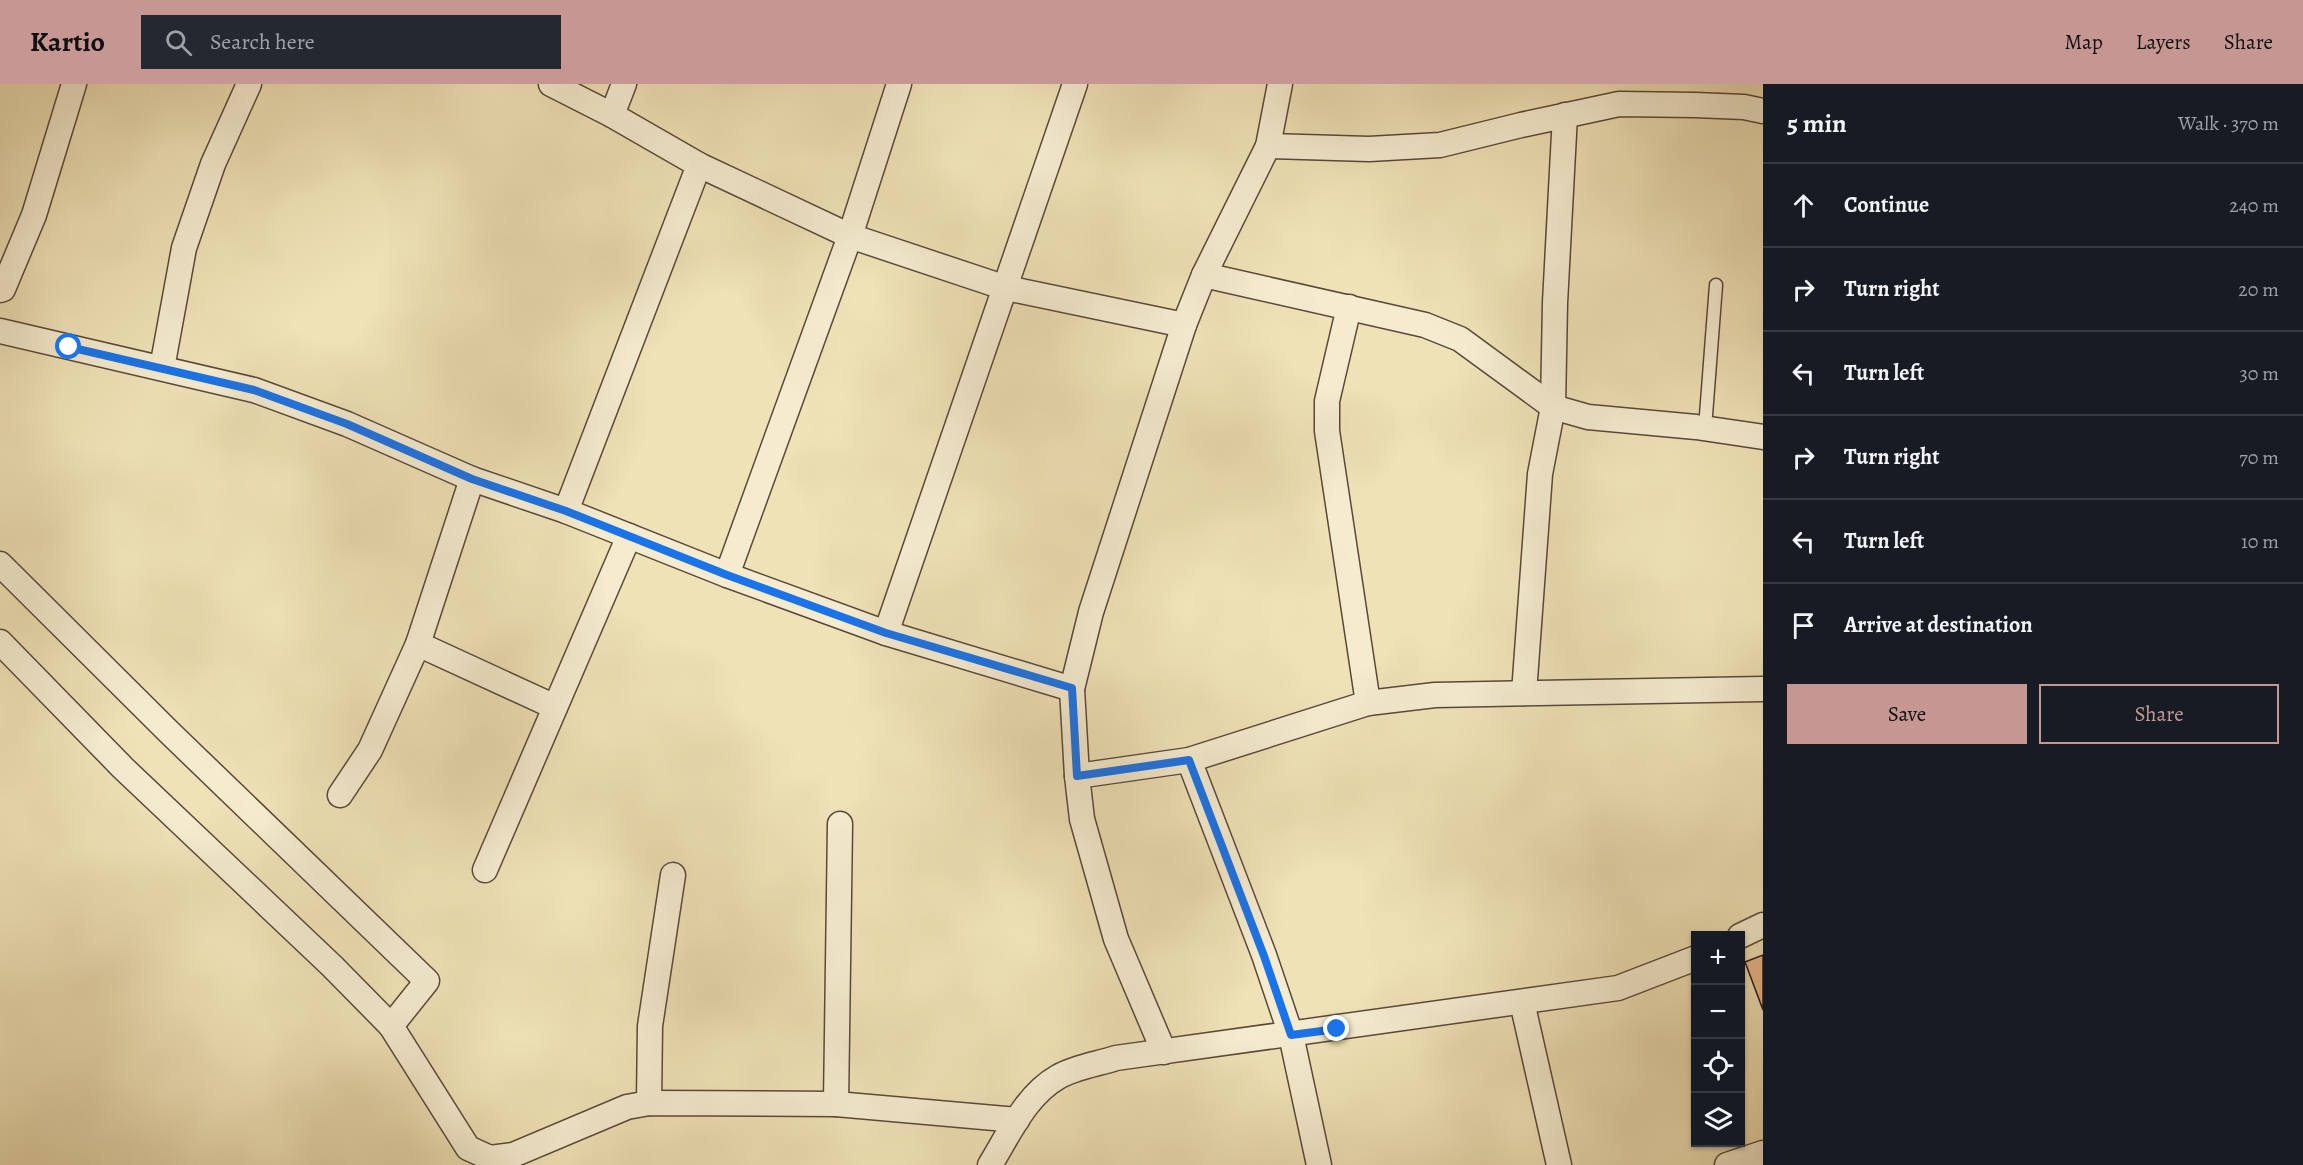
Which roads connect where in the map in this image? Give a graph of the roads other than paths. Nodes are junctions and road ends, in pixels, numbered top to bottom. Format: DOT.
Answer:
graph roads {
  1 [pos="74,84"];
  2 [pos="249,84"];
  3 [pos="551,84"];
  4 [pos="624,84"];
  5 [pos="899,84"];
  6 [pos="1075,84"];
  7 [pos="1280,84"];
  8 [pos="1619,94"];
  9 [pos="1763,111"];
  10 [pos="612,115"];
  11 [pos="1565,115"];
  12 [pos="1268,146"];
  13 [pos="699,165"];
  14 [pos="850,236"];
  15 [pos="1204,275"];
  16 [pos="1716,285"];
  17 [pos="1006,288"];
  18 [pos="1,294"];
  19 [pos="1349,307"];
  20 [pos="1184,325"];
  21 [pos="0,332"];
  22 [pos="162,368"];
  23 [pos="1553,407"];
  24 [pos="1705,428"];
  25 [pos="1763,436"];
  26 [pos="472,479"];
  27 [pos="566,511"];
  28 [pos="628,536"];
  29 [pos="0,564"];
  30 [pos="727,575"];
  31 [pos="886,633"];
  32 [pos="1,644"];
  33 [pos="418,644"];
  34 [pos="1072,688"];
  35 [pos="1763,689"];
  36 [pos="1524,693"];
  37 [pos="1368,703"];
  38 [pos="555,707"];
  39 [pos="1189,760"];
  40 [pos="1077,776"];
  41 [pos="340,795"];
  42 [pos="840,824"];
  43 [pos="485,870"];
  44 [pos="673,875"];
  45 [pos="1763,925"];
  46 [pos="1745,934"];
  47 [pos="1691,960"];
  48 [pos="1522,1002"];
  49 [pos="391,1026"];
  50 [pos="1291,1035"];
  51 [pos="1164,1052"];
  52 [pos="649,1103"];
  53 [pos="837,1104"];
  54 [pos="1017,1120"];
  55 [pos="1763,1153"];
  56 [pos="491,1161"];
  57 [pos="990,1165"];
  58 [pos="1319,1165"];
  59 [pos="1559,1165"];
  60 [pos="1727,1165"];
  1 -- 18 [label="street"];
  2 -- 22 [label="street"];
  3 -- 10 [label="street"];
  4 -- 10 [label="street"];
  5 -- 14 [label="street"];
  6 -- 17 [label="street"];
  7 -- 12 [label="street"];
  8 -- 9 [label="street"];
  8 -- 11 [label="street"];
  10 -- 13 [label="street"];
  11 -- 12 [label="street"];
  11 -- 23 [label="street"];
  12 -- 15 [label="street"];
  13 -- 14 [label="street"];
  13 -- 27 [label="street"];
  14 -- 17 [label="street"];
  14 -- 30 [label="street"];
  15 -- 19 [label="street"];
  15 -- 20 [label="street"];
  16 -- 24 [label="lane"];
  17 -- 20 [label="street"];
  17 -- 31 [label="street"];
  19 -- 23 [label="street"];
  19 -- 37 [label="street"];
  20 -- 34 [label="street"];
  21 -- 22 [label="street"];
  22 -- 26 [label="street"];
  23 -- 24 [label="street"];
  23 -- 36 [label="street"];
  24 -- 25 [label="street"];
  26 -- 27 [label="street"];
  26 -- 33 [label="street"];
  27 -- 28 [label="street"];
  28 -- 30 [label="street"];
  28 -- 38 [label="street"];
  29 -- 49 [label="street"];
  30 -- 31 [label="street"];
  31 -- 34 [label="street"];
  32 -- 49 [label="street"];
  33 -- 38 [label="street"];
  33 -- 41 [label="street"];
  34 -- 40 [label="street"];
  35 -- 36 [label="street"];
  36 -- 37 [label="street"];
  37 -- 39 [label="street"];
  38 -- 43 [label="street"];
  39 -- 40 [label="street"];
  39 -- 50 [label="street"];
  40 -- 51 [label="street"];
  42 -- 53 [label="street"];
  44 -- 52 [label="street"];
  45 -- 46 [label="street"];
  47 -- 48 [label="street"];
  48 -- 50 [label="street"];
  48 -- 59 [label="street"];
  49 -- 56 [label="street"];
  50 -- 51 [label="street"];
  50 -- 58 [label="street"];
  51 -- 54 [label="street"];
  52 -- 53 [label="street"];
  52 -- 56 [label="street"];
  53 -- 54 [label="street"];
  54 -- 57 [label="street"];
  55 -- 60 [label="street"];
}
